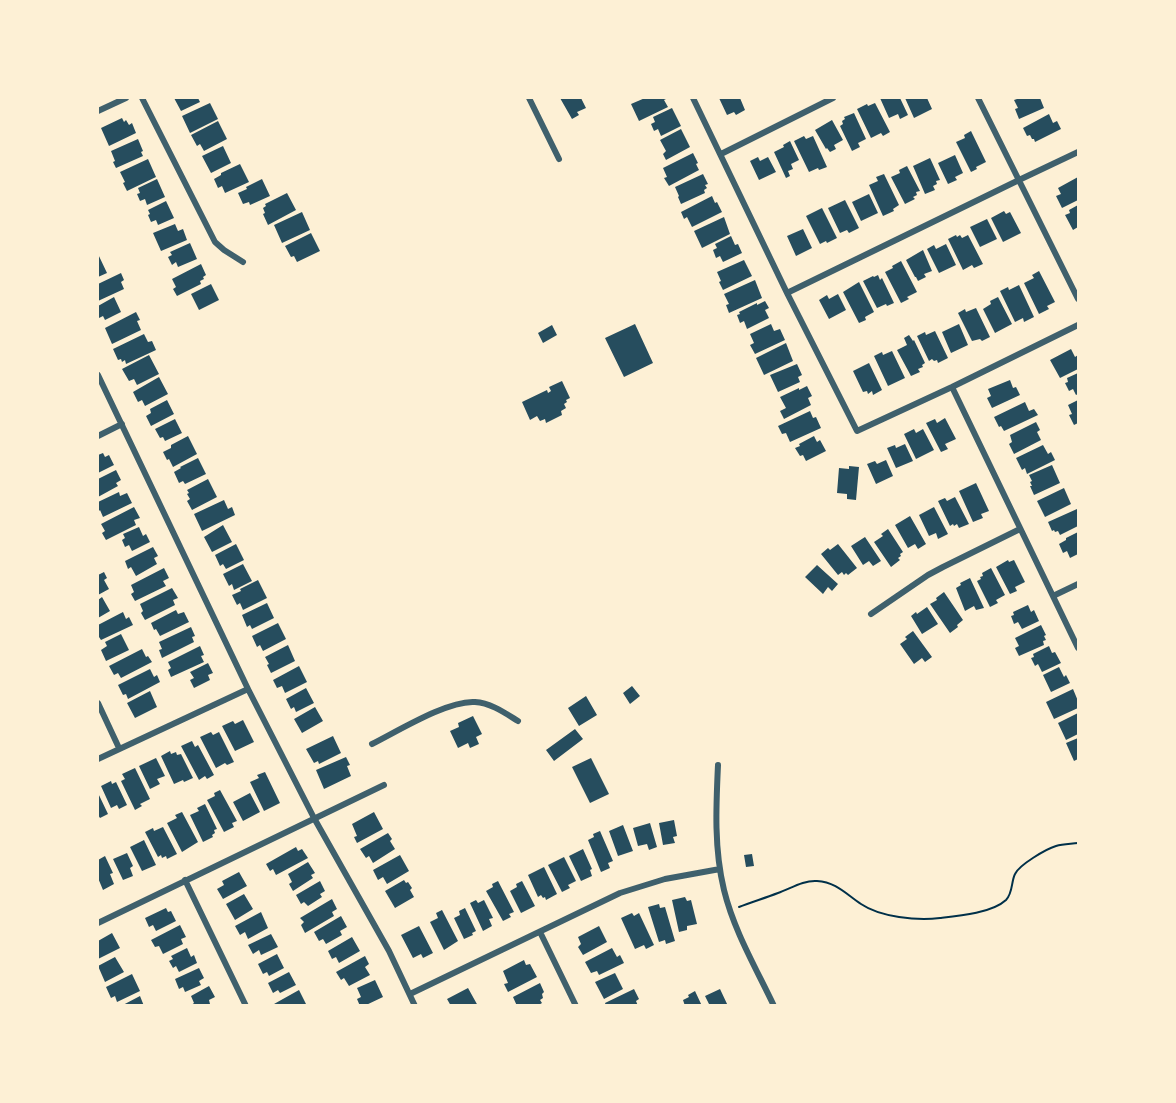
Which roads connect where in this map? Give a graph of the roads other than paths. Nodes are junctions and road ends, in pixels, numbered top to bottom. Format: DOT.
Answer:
graph roads {
  1 [pos="126,98"];
  2 [pos="142,98"];
  3 [pos="529,98"];
  4 [pos="693,98"];
  5 [pos="833,98"];
  6 [pos="978,98"];
  7 [pos="98,111"];
  8 [pos="1078,152"];
  9 [pos="721,154"];
  10 [pos="559,159"];
  11 [pos="1018,180"];
  12 [pos="243,262"];
  13 [pos="787,293"];
  14 [pos="1078,299"];
  15 [pos="1078,325"];
  16 [pos="98,375"];
  17 [pos="952,387"];
  18 [pos="122,424"];
  19 [pos="98,436"];
  20 [pos="1020,530"];
  21 [pos="1078,584"];
  22 [pos="1053,596"];
  23 [pos="871,614"];
  24 [pos="1078,648"];
  25 [pos="248,689"];
  26 [pos="98,703"];
  27 [pos="518,721"];
  28 [pos="372,744"];
  29 [pos="120,748"];
  30 [pos="98,759"];
  31 [pos="718,765"];
  32 [pos="384,785"];
  33 [pos="314,818"];
  34 [pos="720,869"];
  35 [pos="185,880"];
  36 [pos="98,923"];
  37 [pos="540,932"];
  38 [pos="410,994"];
  39 [pos="246,1005"];
  40 [pos="415,1005"];
  41 [pos="576,1005"];
  42 [pos="774,1005"];
  1 -- 7 [label="street"];
  2 -- 12 [label="street"];
  3 -- 10 [label="street"];
  4 -- 9 [label="street"];
  5 -- 9 [label="street"];
  6 -- 11 [label="street"];
  8 -- 11 [label="street"];
  9 -- 13 [label="street"];
  11 -- 13 [label="street"];
  11 -- 14 [label="street"];
  13 -- 17 [label="street"];
  15 -- 17 [label="street"];
  16 -- 18 [label="street"];
  17 -- 20 [label="street"];
  18 -- 19 [label="street"];
  18 -- 25 [label="street"];
  20 -- 22 [label="street"];
  20 -- 23 [label="street"];
  21 -- 22 [label="street"];
  22 -- 24 [label="street"];
  25 -- 29 [label="street"];
  25 -- 33 [label="street"];
  26 -- 29 [label="street"];
  27 -- 28 [label="street"];
  29 -- 30 [label="street"];
  31 -- 34 [label="street"];
  32 -- 33 [label="street"];
  33 -- 35 [label="street"];
  33 -- 38 [label="street"];
  34 -- 37 [label="street"];
  34 -- 42 [label="street"];
  35 -- 36 [label="street"];
  35 -- 39 [label="street"];
  37 -- 38 [label="street"];
  37 -- 41 [label="street"];
  38 -- 40 [label="street"];
}
